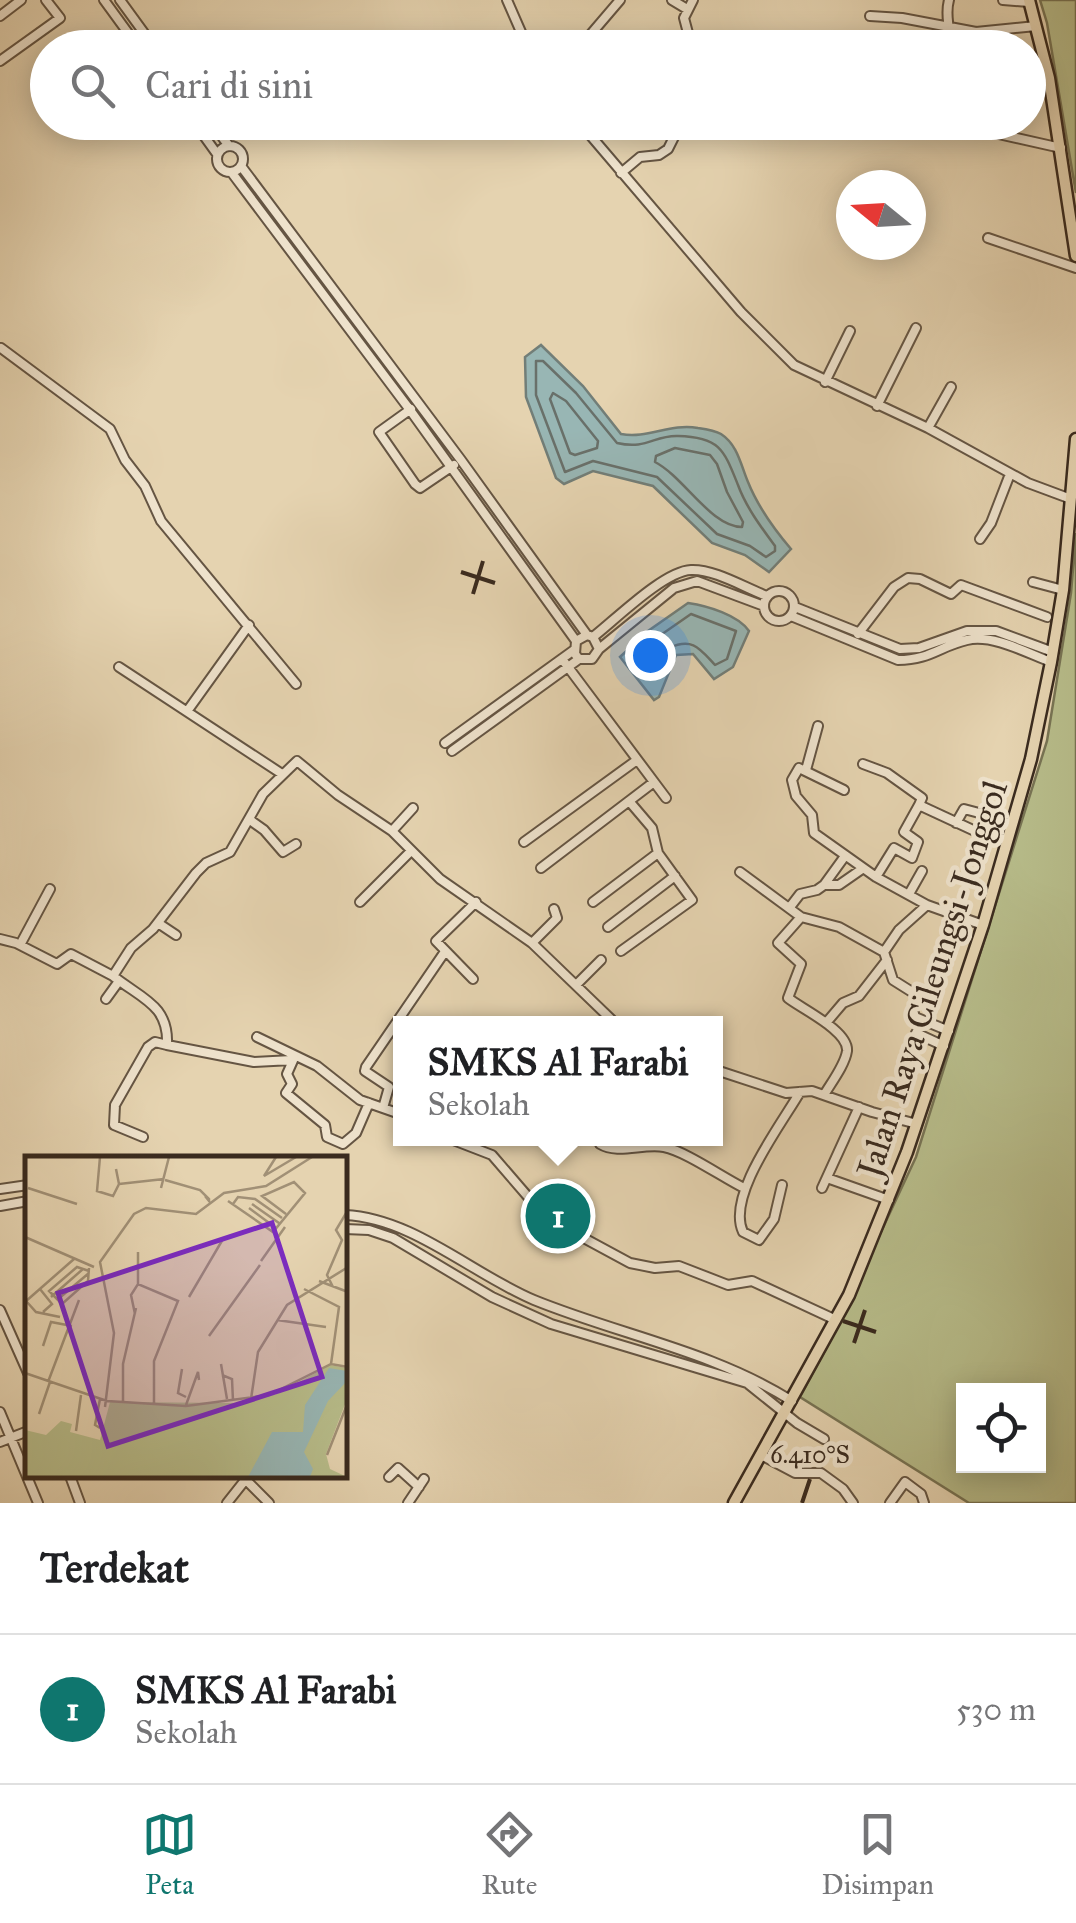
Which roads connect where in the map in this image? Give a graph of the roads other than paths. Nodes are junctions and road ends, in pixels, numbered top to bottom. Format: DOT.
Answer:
graph roads {
  1 [pos="21,0"];
  2 [pos="46,0"];
  3 [pos="104,0"];
  4 [pos="120,0"];
  5 [pos="507,0"];
  6 [pos="620,0"];
  7 [pos="672,0"];
  8 [pos="694,0"];
  9 [pos="949,0"];
  10 [pos="1002,0"];
  11 [pos="1029,1"];
  12 [pos="687,10"];
  13 [pos="0,16"];
  14 [pos="870,16"];
  15 [pos="1036,26"];
  16 [pos="952,28"];
  17 [pos="44,30"];
  18 [pos="126,30"];
  19 [pos="142,30"];
  20 [pos="520,30"];
  21 [pos="594,30"];
  22 [pos="684,30"];
  23 [pos="964,30"];
  24 [pos="996,30"];
  25 [pos="1037,30"];
  26 [pos="30,40"];
  27 [pos="0,62"];
  28 [pos="1046,66"];
  29 [pos="207,140"];
  30 [pos="224,140"];
  31 [pos="594,140"];
  32 [pos="672,140"];
  33 [pos="1025,140"];
  34 [pos="229,146"];
  35 [pos="1061,148"];
  36 [pos="217,154"];
  37 [pos="241,166"];
  38 [pos="232,172"];
  39 [pos="621,173"];
  40 [pos="988,238"];
  41 [pos="1076,256"];
  42 [pos="1076,268"];
  43 [pos="916,328"];
  44 [pos="850,331"];
  45 [pos="1,348"];
  46 [pos="825,382"];
  47 [pos="952,386"];
  48 [pos="419,403"];
  49 [pos="877,406"];
  50 [pos="410,410"];
  51 [pos="928,428"];
  52 [pos="1076,439"];
  53 [pos="461,460"];
  54 [pos="451,467"];
  55 [pos="1010,474"];
  56 [pos="1071,499"];
  57 [pos="980,539"];
  58 [pos="1033,582"];
  59 [pos="1062,590"];
  60 [pos="765,601"];
  61 [pos="793,611"];
  62 [pos="1046,617"];
  63 [pos="249,625"];
  64 [pos="858,634"];
  65 [pos="590,636"];
  66 [pos="599,649"];
  67 [pos="576,650"];
  68 [pos="1052,657"];
  69 [pos="565,663"];
  70 [pos="119,668"];
  71 [pos="296,684"];
  72 [pos="188,710"];
  73 [pos="818,726"];
  74 [pos="448,747"];
  75 [pos="637,760"];
  76 [pos="864,764"];
  77 [pos="806,770"];
  78 [pos="282,774"];
  79 [pos="654,782"];
  80 [pos="844,790"];
  81 [pos="666,798"];
  82 [pos="630,800"];
  83 [pos="920,805"];
  84 [pos="413,808"];
  85 [pos="982,814"];
  86 [pos="250,820"];
  87 [pos="956,822"];
  88 [pos="392,831"];
  89 [pos="975,831"];
  90 [pos="524,842"];
  91 [pos="296,844"];
  92 [pos="411,852"];
  93 [pos="658,853"];
  94 [pos="845,856"];
  95 [pos="540,868"];
  96 [pos="862,869"];
  97 [pos="922,870"];
  98 [pos="740,872"];
  99 [pos="675,876"];
  100 [pos="876,877"];
  101 [pos="824,885"];
  102 [pos="50,889"];
  103 [pos="909,894"];
  104 [pos="360,902"];
  105 [pos="476,902"];
  106 [pos="593,902"];
  107 [pos="927,905"];
  108 [pos="790,907"];
  109 [pos="554,909"];
  110 [pos="801,917"];
  111 [pos="158,923"];
  112 [pos="983,926"];
  113 [pos="608,927"];
  114 [pos="176,936"];
  115 [pos="0,939"];
  116 [pos="532,943"];
  117 [pos="20,945"];
  118 [pos="622,951"];
  119 [pos="444,952"];
  120 [pos="886,956"];
  121 [pos="601,960"];
  122 [pos="116,979"];
  123 [pos="473,980"];
  124 [pos="576,985"];
  125 [pos="106,1000"];
  126 [pos="604,1012"];
  127 [pos="401,1016"];
  128 [pos="601,1016"];
  129 [pos="608,1016"];
  130 [pos="826,1024"];
  131 [pos="393,1027"];
  132 [pos="949,1031"];
  133 [pos="916,1034"];
  134 [pos="257,1037"];
  135 [pos="167,1045"];
  136 [pos="944,1046"];
  137 [pos="293,1058"];
  138 [pos="723,1072"];
  139 [pos="800,1092"];
  140 [pos="824,1095"];
  141 [pos="369,1103"];
  142 [pos="859,1107"];
  143 [pos="383,1108"];
  144 [pos="393,1112"];
  145 [pos="918,1124"];
  146 [pos="143,1137"];
  147 [pos="470,1146"];
  148 [pos="604,1146"];
  149 [pos="636,1146"];
  150 [pos="655,1146"];
  151 [pos="827,1178"];
  152 [pos="25,1185"];
  153 [pos="782,1185"];
  154 [pos="565,1188"];
  155 [pos="744,1188"];
  156 [pos="822,1188"];
  157 [pos="0,1189"];
  158 [pos="890,1200"];
  159 [pos="25,1201"];
  160 [pos="0,1206"];
  161 [pos="544,1213"];
  162 [pos="348,1216"];
  163 [pos="348,1228"];
  164 [pos="0,1310"];
  165 [pos="836,1320"];
  166 [pos="631,1334"];
  167 [pos="627,1348"];
  168 [pos="25,1367"];
  169 [pos="792,1400"];
  170 [pos="0,1412"];
  171 [pos="785,1413"];
  172 [pos="25,1432"];
  173 [pos="12,1438"];
  174 [pos="824,1439"];
  175 [pos="0,1442"];
  176 [pos="761,1455"];
  177 [pos="25,1470"];
  178 [pos="390,1477"];
  179 [pos="28,1478"];
  180 [pos="71,1478"];
  181 [pos="243,1478"];
  182 [pos="245,1478"];
  183 [pos="38,1503"];
  184 [pos="80,1503"];
  185 [pos="227,1503"];
  186 [pos="269,1503"];
  187 [pos="408,1503"];
  188 [pos="734,1503"];
  189 [pos="853,1503"];
  190 [pos="890,1503"];
  191 [pos="924,1503"];
  1 -- 13 [label="street"];
  2 -- 17 [label="street"];
  3 -- 18 [label="street"];
  4 -- 19 [label="street"];
  5 -- 20 [label="street"];
  6 -- 21 [label="street"];
  7 -- 12 [label="street"];
  8 -- 12 [label="street"];
  9 -- 16 [label="street"];
  10 -- 11 [label="street"];
  11 -- 15 [label="main road"];
  12 -- 22 [label="street"];
  14 -- 16 [label="street"];
  15 -- 24 [label="street"];
  15 -- 25 [label="main road"];
  16 -- 23 [label="street"];
  26 -- 27 [label="street"];
  28 -- 35 [label="main road"];
  29 -- 36 [label="street"];
  30 -- 34 [label="street"];
  31 -- 39 [label="street"];
  32 -- 39 [label="street"];
  33 -- 35 [label="street"];
  34 -- 36 [label="street"];
  34 -- 37 [label="street"];
  35 -- 41 [label="main road"];
  36 -- 38 [label="street"];
  37 -- 38 [label="street"];
  37 -- 48 [label="street"];
  38 -- 50 [label="street"];
  39 -- 46 [label="street"];
  40 -- 42 [label="street"];
  43 -- 49 [label="street"];
  44 -- 46 [label="street"];
  45 -- 63 [label="street"];
  46 -- 49 [label="street"];
  47 -- 51 [label="street"];
  48 -- 50 [label="street"];
  48 -- 53 [label="street"];
  49 -- 51 [label="street"];
  50 -- 54 [label="street"];
  50 -- 54 [label="street"];
  51 -- 55 [label="street"];
  52 -- 56 [label="main road, Jalan Raya Cileungsi-Jonggol"];
  53 -- 54 [label="street"];
  53 -- 65 [label="street"];
  54 -- 67 [label="street"];
  55 -- 56 [label="street"];
  55 -- 57 [label="street"];
  56 -- 59 [label="main road, Jalan Raya Cileungsi-Jonggol"];
  58 -- 59 [label="street"];
  59 -- 68 [label="main road, Jalan Raya Cileungsi-Jonggol"];
  60 -- 61 [label="street"];
  60 -- 61 [label="street"];
  60 -- 65 [label="street"];
  60 -- 66 [label="street"];
  61 -- 64 [label="street"];
  61 -- 68 [label="street"];
  62 -- 64 [label="street"];
  63 -- 71 [label="street"];
  63 -- 72 [label="street"];
  64 -- 68 [label="street"];
  65 -- 66 [label="street"];
  65 -- 67 [label="street"];
  66 -- 67 [label="street"];
  67 -- 69 [label="street"];
  68 -- 112 [label="main road, Jalan Raya Cileungsi-Jonggol"];
  69 -- 74 [label="street"];
  69 -- 75 [label="street"];
  70 -- 72 [label="street"];
  72 -- 78 [label="street"];
  73 -- 77 [label="street"];
  75 -- 79 [label="street"];
  75 -- 90 [label="street"];
  76 -- 83 [label="street"];
  77 -- 80 [label="street"];
  77 -- 94 [label="street"];
  78 -- 86 [label="street"];
  78 -- 88 [label="street"];
  79 -- 81 [label="street"];
  79 -- 82 [label="street"];
  82 -- 93 [label="street"];
  82 -- 95 [label="street"];
  83 -- 87 [label="street"];
  83 -- 100 [label="street"];
  84 -- 88 [label="street"];
  85 -- 87 [label="street"];
  86 -- 91 [label="street"];
  86 -- 111 [label="street"];
  87 -- 89 [label="street"];
  88 -- 92 [label="street"];
  92 -- 104 [label="street"];
  92 -- 105 [label="street"];
  93 -- 99 [label="street"];
  93 -- 106 [label="street"];
  94 -- 96 [label="street"];
  94 -- 101 [label="street"];
  96 -- 100 [label="street"];
  96 -- 101 [label="street"];
  97 -- 103 [label="street"];
  98 -- 108 [label="street"];
  99 -- 113 [label="street"];
  99 -- 118 [label="street"];
  100 -- 103 [label="street"];
  101 -- 108 [label="street"];
  102 -- 117 [label="street"];
  103 -- 107 [label="street"];
  105 -- 116 [label="street"];
  105 -- 119 [label="street"];
  107 -- 112 [label="street"];
  107 -- 120 [label="street"];
  108 -- 110 [label="street"];
  109 -- 116 [label="street"];
  110 -- 120 [label="street"];
  110 -- 130 [label="street"];
  111 -- 114 [label="street"];
  111 -- 122 [label="street"];
  112 -- 132 [label="main road, Jalan Raya Cileungsi-Jonggol"];
  115 -- 117 [label="street"];
  116 -- 124 [label="street"];
  117 -- 122 [label="street"];
  119 -- 123 [label="street"];
  119 -- 127 [label="street"];
  120 -- 130 [label="street"];
  120 -- 132 [label="street"];
  121 -- 124 [label="street"];
  122 -- 125 [label="street"];
  122 -- 135 [label="street"];
  124 -- 126 [label="street"];
  126 -- 128 [label="street"];
  126 -- 129 [label="street"];
  130 -- 140 [label="street"];
  131 -- 143 [label="street"];
  132 -- 136 [label="main road, Jalan Raya Cileungsi-Jonggol"];
  133 -- 136 [label="street"];
  134 -- 137 [label="street"];
  135 -- 137 [label="street"];
  135 -- 146 [label="street"];
  136 -- 145 [label="main road, Jalan Raya Cileungsi-Jonggol"];
  137 -- 141 [label="street"];
  137 -- 141 [label="street"];
  138 -- 139 [label="street"];
  139 -- 140 [label="street"];
  139 -- 155 [label="street"];
  140 -- 142 [label="street"];
  141 -- 143 [label="street"];
  142 -- 145 [label="street"];
  142 -- 151 [label="street"];
  143 -- 144 [label="street"];
  145 -- 158 [label="main road, Jalan Raya Cileungsi-Jonggol"];
  147 -- 161 [label="street"];
  148 -- 149 [label="street"];
  150 -- 155 [label="street"];
  151 -- 156 [label="street"];
  151 -- 158 [label="street"];
  152 -- 157 [label="street"];
  153 -- 155 [label="street"];
  154 -- 161 [label="street"];
  158 -- 165 [label="main road, Jalan Raya Cileungsi-Jonggol"];
  159 -- 160 [label="street"];
  161 -- 165 [label="street"];
  162 -- 166 [label="street"];
  163 -- 167 [label="street"];
  164 -- 168 [label="street"];
  165 -- 169 [label="main road, Jalan Raya Cileungsi-Jonggol"];
  166 -- 167 [label="street"];
  166 -- 169 [label="street"];
  167 -- 171 [label="street"];
  169 -- 171 [label="main road, Jalan Raya Cileungsi-Jonggol"];
  170 -- 173 [label="street"];
  171 -- 174 [label="street"];
  171 -- 176 [label="main road, Jalan Raya Cileungsi-Jonggol"];
  172 -- 173 [label="street"];
  173 -- 175 [label="street"];
  173 -- 177 [label="street"];
  176 -- 188 [label="main road, Jalan Raya Cileungsi-Jonggol"];
  176 -- 189 [label="street"];
  178 -- 187 [label="street"];
  179 -- 183 [label="street"];
  180 -- 184 [label="street"];
  181 -- 185 [label="street"];
  182 -- 186 [label="street"];
  190 -- 191 [label="street"];
}
